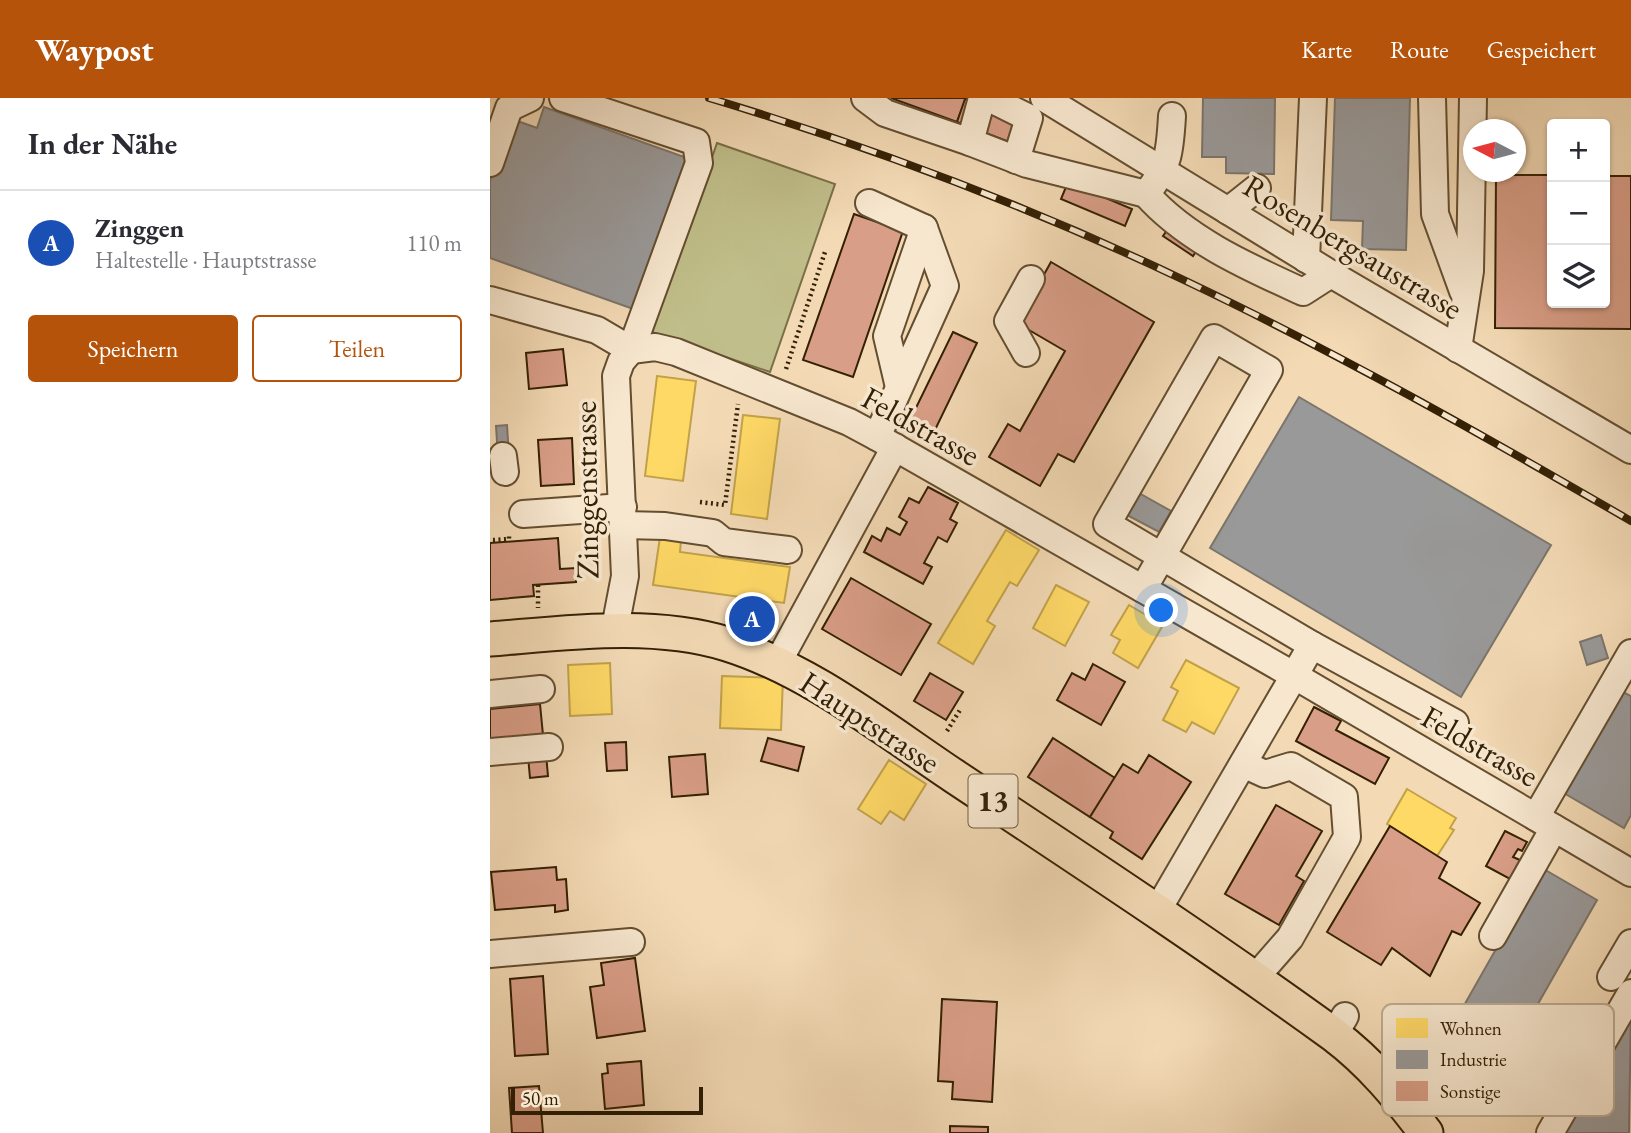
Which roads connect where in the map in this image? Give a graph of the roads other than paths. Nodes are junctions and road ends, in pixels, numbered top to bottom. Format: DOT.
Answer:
graph roads {
  1 [pos="530,98"];
  2 [pos="563,98"];
  3 [pos="865,98"];
  4 [pos="1044,98"];
  5 [pos="1313,98"];
  6 [pos="1432,98"];
  7 [pos="1473,98"];
  8 [pos="995,102"];
  9 [pos="1172,116"];
  10 [pos="992,151"];
  11 [pos="490,163"];
  12 [pos="1163,173"];
  13 [pos="1257,188"];
  14 [pos="1146,194"];
  15 [pos="869,202"];
  16 [pos="1228,211"];
  17 [pos="924,228"];
  18 [pos="1306,259"];
  19 [pos="1331,274"];
  20 [pos="1031,279"];
  21 [pos="1466,299"];
  22 [pos="490,300"];
  23 [pos="1458,349"];
  24 [pos="631,350"];
  25 [pos="1026,353"];
  26 [pos="899,387"];
  27 [pos="886,442"];
  28 [pos="1631,450"];
  29 [pos="523,514"];
  30 [pos="624,516"];
  31 [pos="788,550"];
  32 [pos="1162,556"];
  33 [pos="1143,589"];
  34 [pos="614,633"];
  35 [pos="490,639"];
  36 [pos="1312,645"];
  37 [pos="1631,653"];
  38 [pos="777,664"];
  39 [pos="1295,676"];
  40 [pos="541,689"];
  41 [pos="490,694"];
  42 [pos="1455,723"];
  43 [pos="548,747"];
  44 [pos="490,752"];
  45 [pos="1243,764"];
  46 [pos="1545,823"];
  47 [pos="1631,873"];
  48 [pos="1157,911"];
  49 [pos="1493,936"];
  50 [pos="631,942"];
  51 [pos="1631,943"];
  52 [pos="490,954"];
  53 [pos="1255,978"];
  54 [pos="1621,985"];
  55 [pos="1612,1004"];
  56 [pos="1382,1077"];
  57 [pos="1413,1116"];
  58 [pos="1558,1116"];
  59 [pos="1426,1133"];
  60 [pos="1550,1133"];
  1 -- 11 [label="street"];
  2 -- 24 [label="street, Zinggenstrasse"];
  3 -- 10 [label="street"];
  4 -- 12 [label="street, Rosenbergsaustrasse"];
  5 -- 18 [label="street"];
  6 -- 21 [label="street"];
  7 -- 21 [label="street"];
  8 -- 10 [label="street"];
  8 -- 10 [label="street"];
  9 -- 12 [label="street"];
  10 -- 14 [label="street"];
  12 -- 14 [label="street"];
  12 -- 16 [label="street, Rosenbergsaustrasse"];
  13 -- 16 [label="street"];
  14 -- 19 [label="street"];
  15 -- 17 [label="street"];
  16 -- 18 [label="street, Rosenbergsaustrasse"];
  17 -- 26 [label="street"];
  17 -- 26 [label="street"];
  18 -- 19 [label="street, Rosenbergsaustrasse"];
  19 -- 23 [label="street, Rosenbergsaustrasse"];
  20 -- 25 [label="street"];
  21 -- 23 [label="street"];
  22 -- 24 [label="street"];
  23 -- 28 [label="street, Rosenbergsaustrasse"];
  24 -- 27 [label="street, Feldstrasse"];
  24 -- 30 [label="street, Zinggenstrasse"];
  26 -- 27 [label="street"];
  27 -- 33 [label="street, Feldstrasse"];
  27 -- 38 [label="street"];
  29 -- 30 [label="street"];
  30 -- 31 [label="street"];
  30 -- 34 [label="street, Zinggenstrasse"];
  32 -- 32 [label="street"];
  32 -- 33 [label="street"];
  32 -- 36 [label="street"];
  33 -- 39 [label="street, Feldstrasse"];
  34 -- 35 [label="main road, Hauptstrasse / 13"];
  34 -- 38 [label="main road, Hauptstrasse / 13"];
  36 -- 39 [label="street"];
  36 -- 42 [label="street"];
  37 -- 46 [label="street"];
  38 -- 48 [label="main road, Hauptstrasse / 13"];
  39 -- 45 [label="street"];
  39 -- 46 [label="street, Feldstrasse"];
  40 -- 41 [label="street"];
  43 -- 44 [label="street"];
  45 -- 48 [label="street"];
  45 -- 53 [label="street"];
  46 -- 47 [label="street, Feldstrasse"];
  46 -- 49 [label="street"];
  48 -- 53 [label="main road, Hauptstrasse / 13"];
  50 -- 52 [label="street"];
  51 -- 54 [label="street"];
  53 -- 56 [label="main road, Hauptstrasse / 13"];
  54 -- 55 [label="street"];
  57 -- 59 [label="main road, Hauptstrasse / 13"];
  58 -- 60 [label="street"];
}
